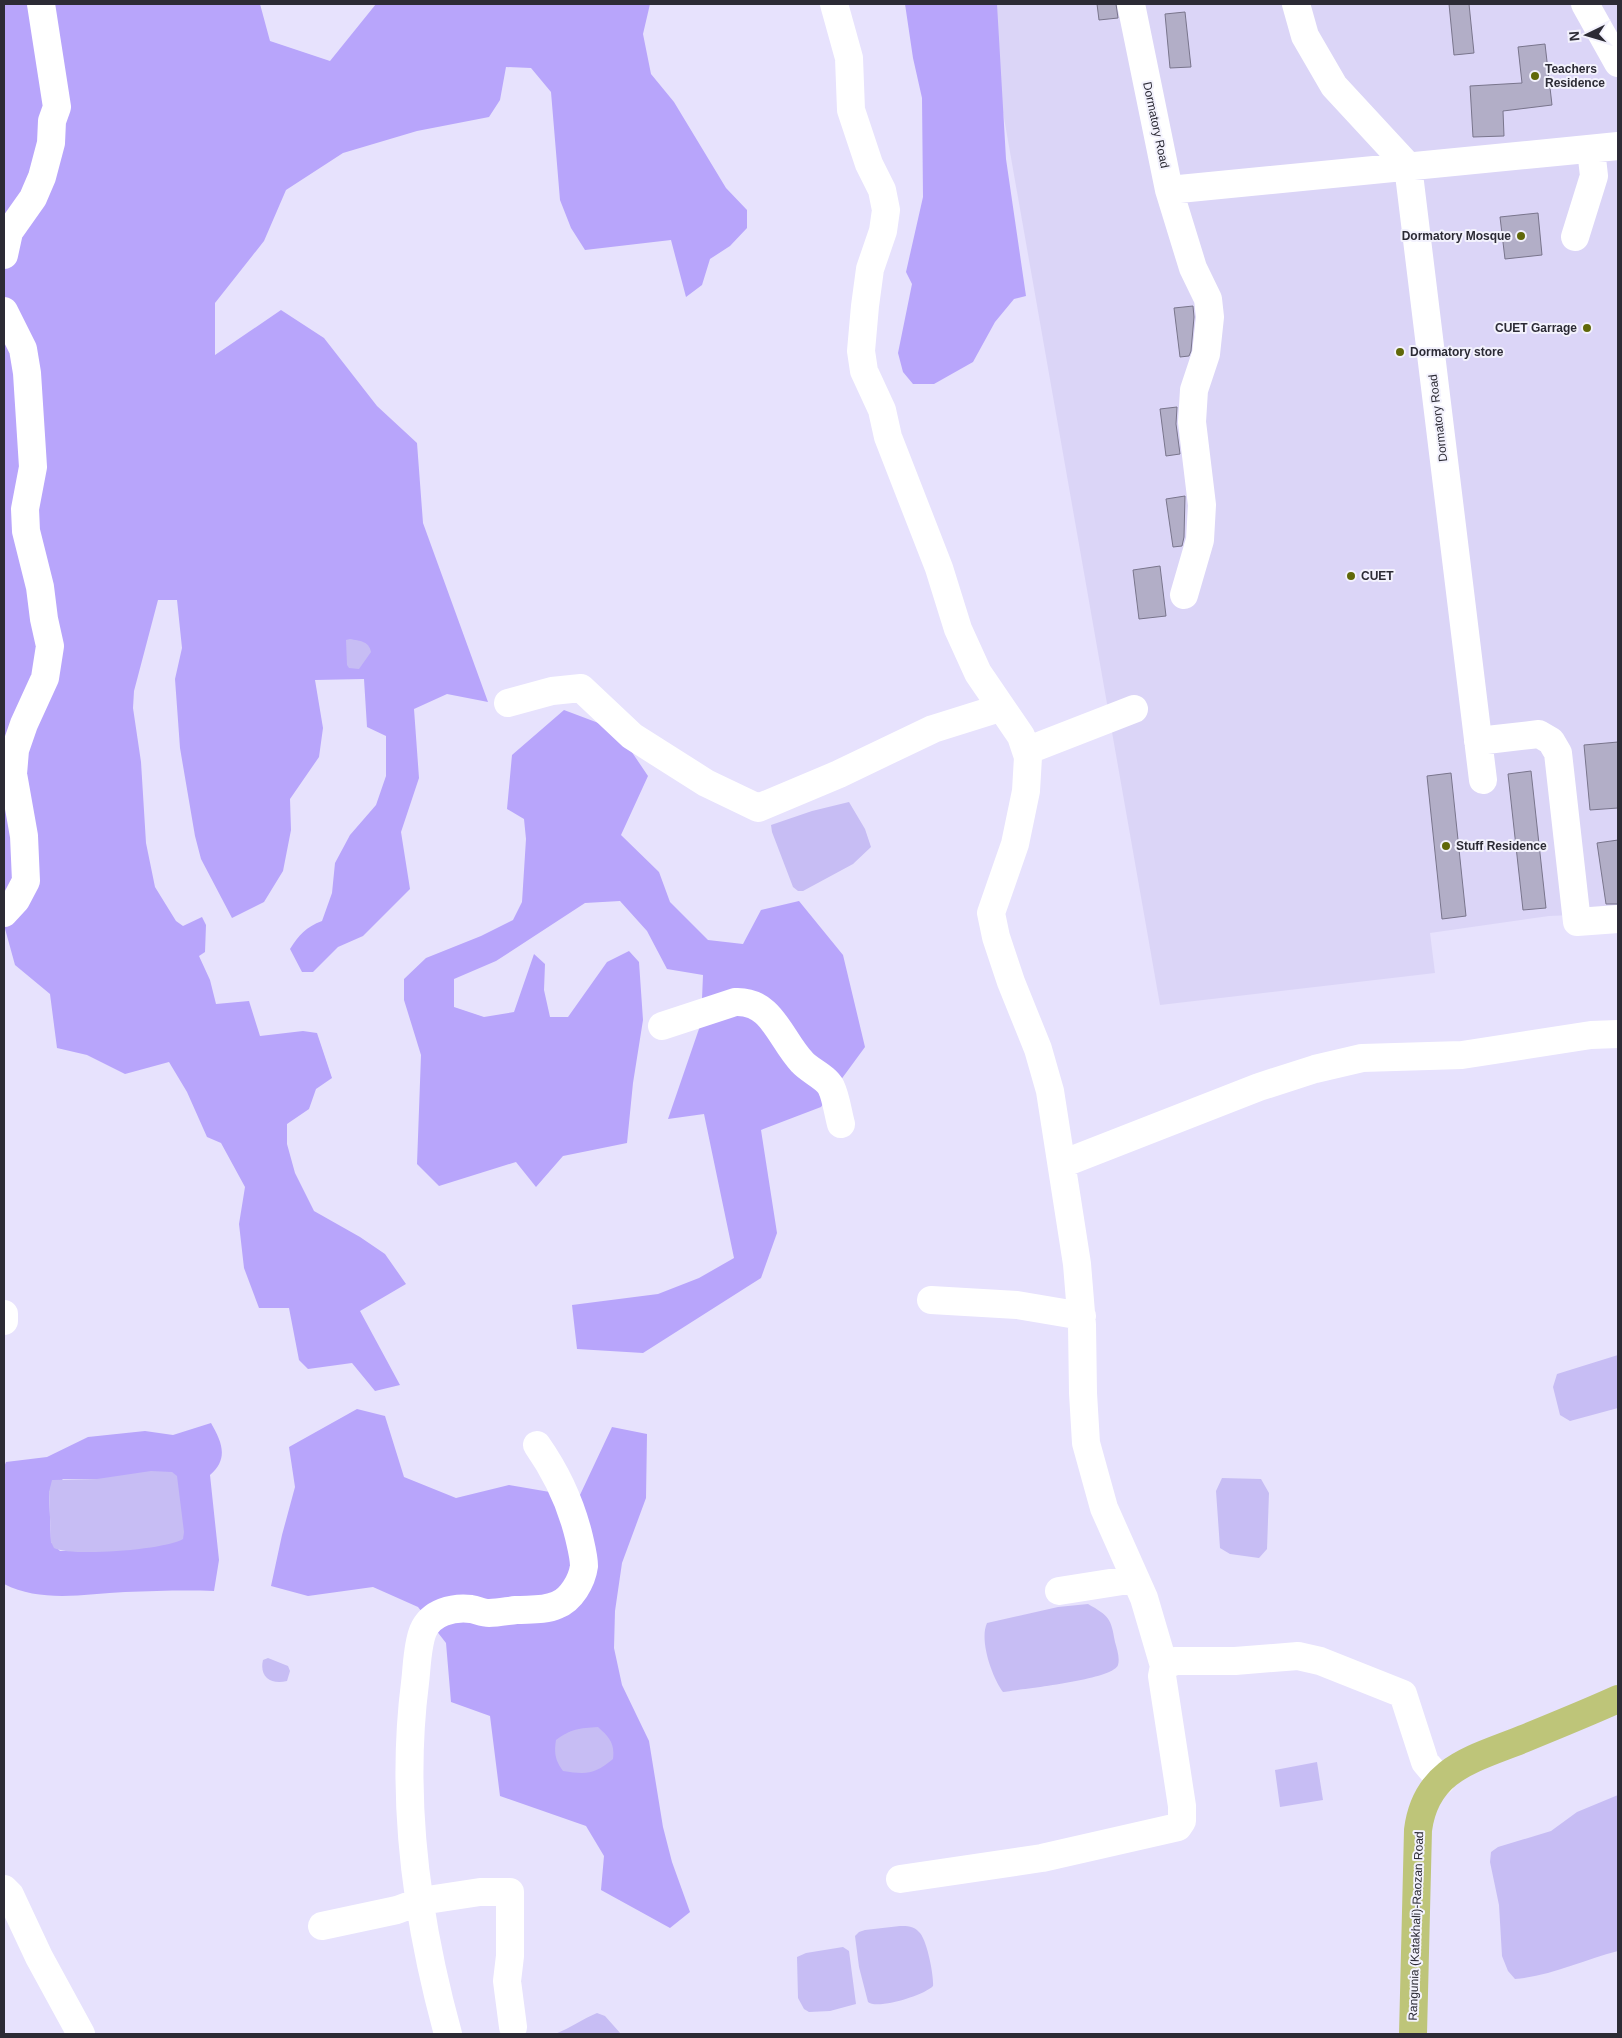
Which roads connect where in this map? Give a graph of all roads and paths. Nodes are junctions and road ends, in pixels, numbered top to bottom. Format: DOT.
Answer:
graph roads {
  1 [pos="42,4"];
  2 [pos="834,4"];
  3 [pos="1131,4"];
  4 [pos="1296,4"];
  5 [pos="1585,4"];
  6 [pos="1618,63"];
  7 [pos="1618,146"];
  8 [pos="1592,149"];
  9 [pos="1408,166"];
  10 [pos="1169,190"];
  11 [pos="1575,237"];
  12 [pos="4,254"];
  13 [pos="4,311"];
  14 [pos="1184,595"];
  15 [pos="508,702"];
  16 [pos="1000,708"];
  17 [pos="1134,709"];
  18 [pos="1478,740"];
  19 [pos="1026,751"];
  20 [pos="1483,780"];
  21 [pos="4,912"];
  22 [pos="1618,919"];
  23 [pos="662,1026"];
  24 [pos="1618,1034"];
  25 [pos="841,1124"];
  26 [pos="1062,1164"];
  27 [pos="931,1300"];
  28 [pos="4,1314"];
  29 [pos="1082,1316"];
  30 [pos="4,1321"];
  31 [pos="537,1445"];
  32 [pos="1135,1579"];
  33 [pos="1059,1591"];
  34 [pos="1164,1666"];
  35 [pos="1618,1699"];
  36 [pos="1441,1781"];
  37 [pos="900,1879"];
  38 [pos="4,1889"];
  39 [pos="420,1901"];
  40 [pos="322,1926"];
  41 [pos="513,2028"];
  42 [pos="81,2034"];
  43 [pos="448,2034"];
  44 [pos="1413,2034"];
  1 -- 12 [label="street"];
  2 -- 16 [label="street"];
  3 -- 10 [label="street, Dormatory Road"];
  4 -- 9 [label="street"];
  5 -- 6 [label="street"];
  7 -- 8 [label="street"];
  8 -- 9 [label="street"];
  8 -- 11 [label="street"];
  9 -- 10 [label="street"];
  9 -- 18 [label="street, Dormatory Road"];
  10 -- 14 [label="street, Dormatory Road"];
  13 -- 21 [label="street"];
  15 -- 16 [label="street"];
  16 -- 19 [label="street"];
  17 -- 19 [label="street"];
  18 -- 20 [label="street, Dormatory Road"];
  18 -- 22 [label="street"];
  19 -- 26 [label="street"];
  23 -- 25 [label="street"];
  24 -- 26 [label="street"];
  26 -- 29 [label="street"];
  27 -- 29 [label="street"];
  28 -- 30 [label="street"];
  29 -- 32 [label="street"];
  31 -- 39 [label="street"];
  32 -- 33 [label="street"];
  32 -- 34 [label="street"];
  34 -- 36 [label="street"];
  34 -- 37 [label="street"];
  35 -- 36 [label="main road, Rangunia (Katakhali)-Raozan Road"];
  36 -- 44 [label="main road, Rangunia (Katakhali)-Raozan Road"];
  38 -- 42 [label="street"];
  39 -- 40 [label="street"];
  39 -- 41 [label="street"];
  39 -- 43 [label="street"];
}
